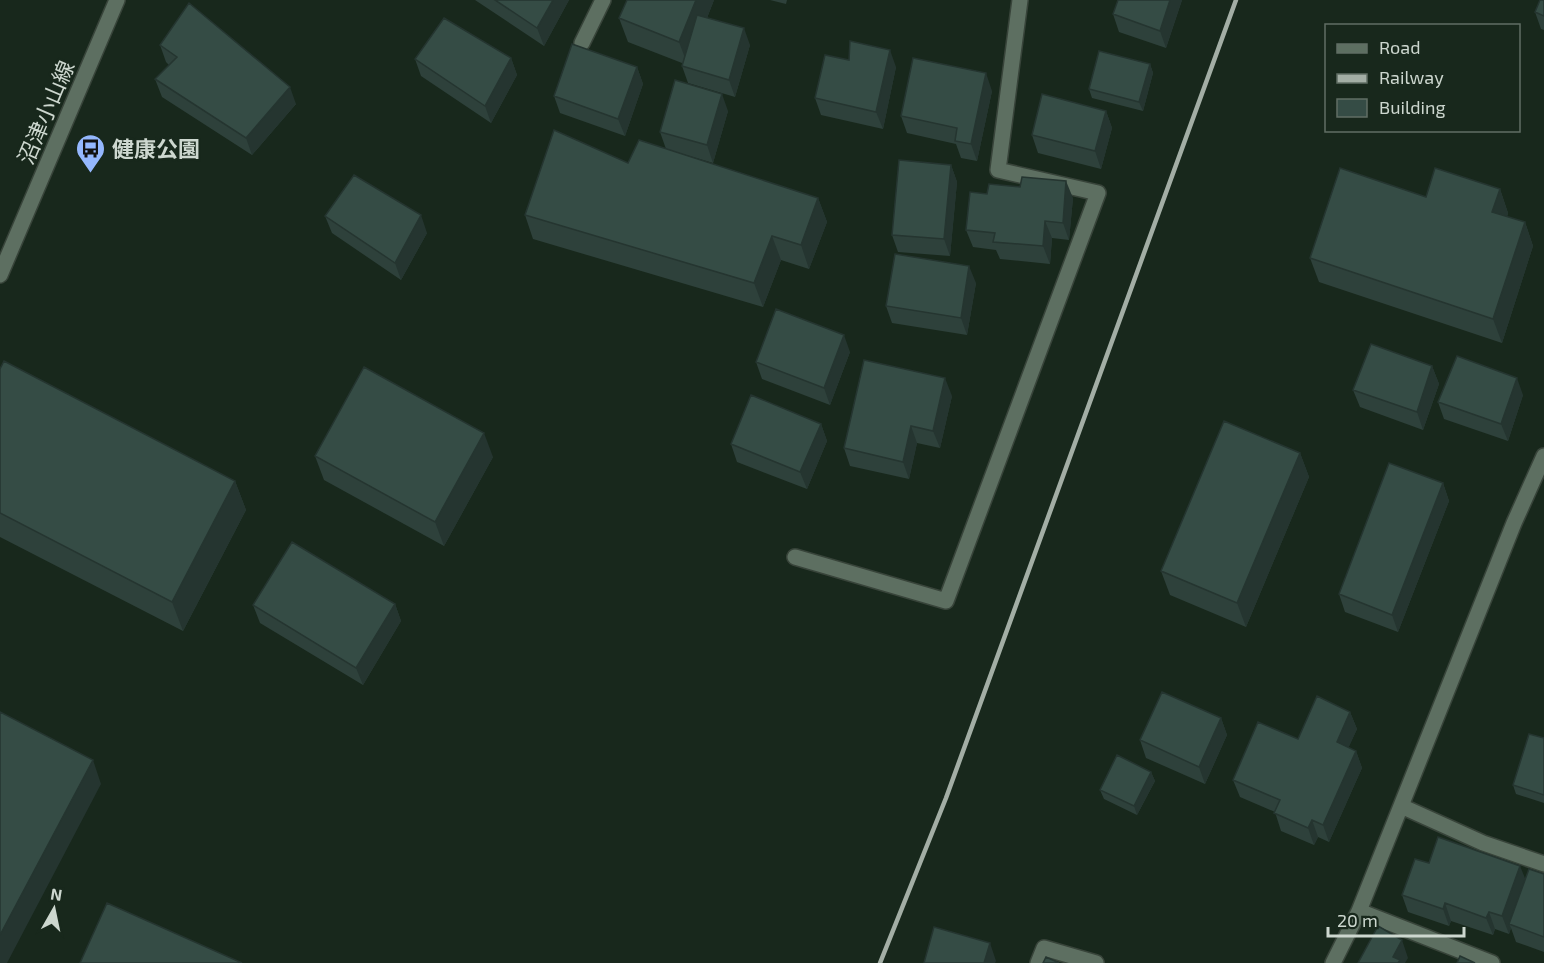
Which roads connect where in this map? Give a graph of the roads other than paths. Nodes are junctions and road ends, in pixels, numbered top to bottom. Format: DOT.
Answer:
graph roads {
  1 [pos="117,0"];
  2 [pos="603,0"];
  3 [pos="1020,0"];
  4 [pos="582,43"];
  5 [pos="0,275"];
  6 [pos="1544,456"];
  7 [pos="795,557"];
  8 [pos="1401,807"];
  9 [pos="1544,864"];
  10 [pos="1359,911"];
  11 [pos="1038,963"];
  12 [pos="1096,963"];
  13 [pos="1333,963"];
  14 [pos="1492,963"];
  1 -- 5 [label="street, 沼津小山線"];
  2 -- 4 [label="street"];
  3 -- 7 [label="street"];
  6 -- 8 [label="street"];
  8 -- 9 [label="street"];
  8 -- 10 [label="street"];
  10 -- 13 [label="street"];
  10 -- 14 [label="street"];
  11 -- 12 [label="street"];
}
